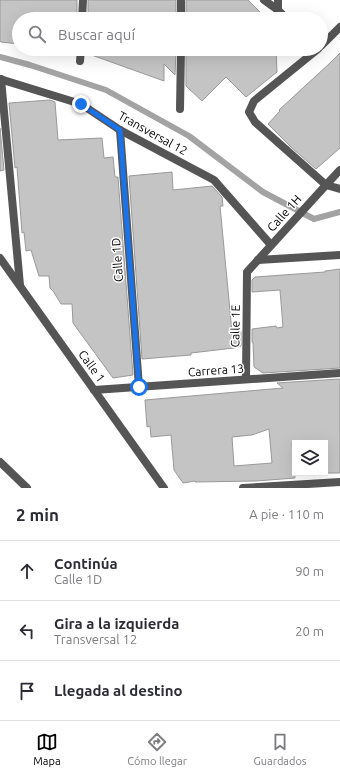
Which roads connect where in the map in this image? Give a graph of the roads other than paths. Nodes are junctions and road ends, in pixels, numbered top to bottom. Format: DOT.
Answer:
graph roads {
  1 [pos="83,0"];
  2 [pos="182,0"];
  3 [pos="264,0"];
  4 [pos="278,0"];
  5 [pos="278,10"];
  6 [pos="82,12"];
  7 [pos="181,12"];
  8 [pos="340,27"];
  9 [pos="328,39"];
  10 [pos="80,56"];
  11 [pos="181,56"];
  12 [pos="309,56"];
  13 [pos="80,61"];
  14 [pos="1,79"];
  15 [pos="180,109"];
  16 [pos="120,130"];
  17 [pos="340,170"];
  18 [pos="326,185"];
  19 [pos="340,189"];
  20 [pos="271,245"];
  21 [pos="340,255"];
  22 [pos="258,260"];
  23 [pos="1,262"];
  24 [pos="247,272"];
  25 [pos="20,286"];
  26 [pos="340,373"];
  27 [pos="246,379"];
  28 [pos="139,387"];
  29 [pos="94,390"];
  30 [pos="0,462"];
  31 [pos="340,482"];
  32 [pos="27,488"];
  33 [pos="164,488"];
  34 [pos="243,488"];
  1 -- 6 [label="street"];
  2 -- 7 [label="street"];
  3 -- 5 [label="street"];
  4 -- 5 [label="street"];
  8 -- 9 [label="street"];
  10 -- 13 [label="street"];
  11 -- 15 [label="street"];
  12 -- 18 [label="street"];
  14 -- 16 [label="street, Transversal 12"];
  14 -- 25 [label="street"];
  16 -- 20 [label="street, Transversal 12"];
  16 -- 28 [label="street, Calle 1D"];
  17 -- 18 [label="street, Calle 1H"];
  18 -- 19 [label="street"];
  18 -- 20 [label="street, Calle 1H"];
  20 -- 22 [label="street, Calle 1H"];
  21 -- 22 [label="street"];
  22 -- 24 [label="street, Calle 1H"];
  23 -- 25 [label="street, Calle 1"];
  24 -- 27 [label="street, Calle 1E"];
  25 -- 29 [label="street, Calle 1"];
  26 -- 27 [label="street, Carrera 13"];
  27 -- 28 [label="street, Carrera 13"];
  28 -- 29 [label="street, Carrera 13"];
  29 -- 33 [label="street, Calle 1"];
  30 -- 32 [label="street"];
  31 -- 34 [label="street"];
}
